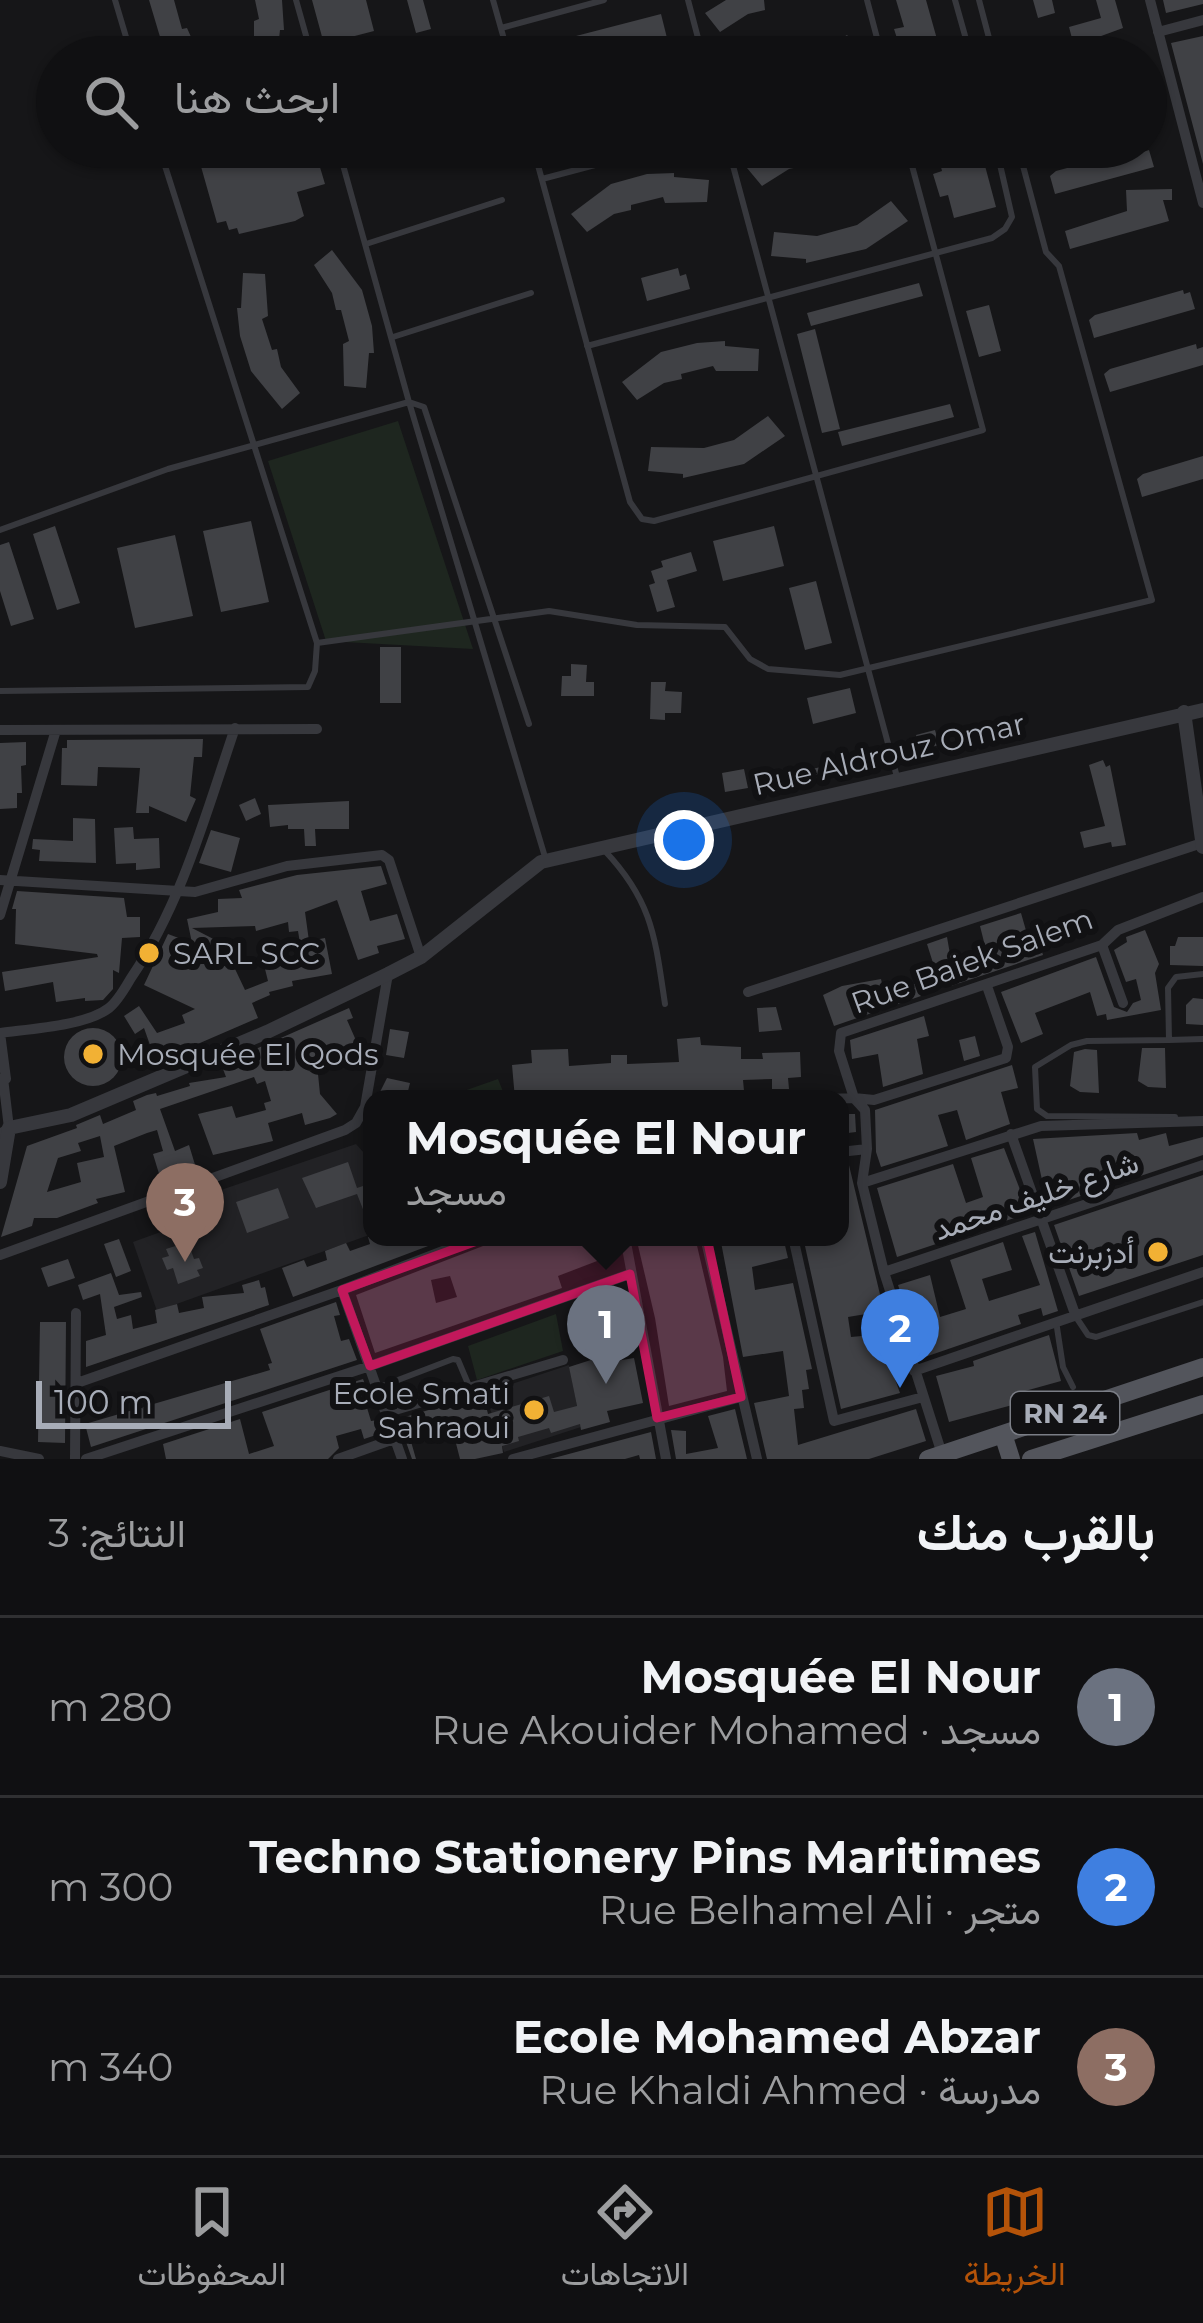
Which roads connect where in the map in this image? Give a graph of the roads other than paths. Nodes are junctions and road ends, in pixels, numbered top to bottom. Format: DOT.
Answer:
graph roads {
  1 [pos="115,0"];
  2 [pos="296,0"];
  3 [pos="493,0"];
  4 [pos="604,0"];
  5 [pos="688,0"];
  6 [pos="867,0"];
  7 [pos="955,0"];
  8 [pos="980,0"];
  9 [pos="1150,0"];
  10 [pos="1203,20"];
  11 [pos="501,28"];
  12 [pos="1158,32"];
  13 [pos="126,36"];
  14 [pos="306,36"];
  15 [pos="503,36"];
  16 [pos="697,36"];
  17 [pos="876,36"];
  18 [pos="964,36"];
  19 [pos="989,36"];
  20 [pos="1159,36"];
  21 [pos="1167,62"];
  22 [pos="1198,166"];
  23 [pos="166,168"];
  24 [pos="344,168"];
  25 [pos="539,168"];
  26 [pos="583,168"];
  27 [pos="734,168"];
  28 [pos="913,168"];
  29 [pos="1002,168"];
  30 [pos="1024,168"];
  31 [pos="542,179"];
  32 [pos="502,200"];
  33 [pos="1203,203"];
  34 [pos="366,244"];
  35 [pos="935,253"];
  36 [pos="531,293"];
  37 [pos="769,298"];
  38 [pos="393,337"];
  39 [pos="587,346"];
  40 [pos="409,402"];
  41 [pos="254,448"];
  42 [pos="818,477"];
  43 [pos="0,530"];
  44 [pos="476,622"];
  45 [pos="317,644"];
  46 [pos="869,668"];
  47 [pos="0,691"];
  48 [pos="1203,710"];
  49 [pos="1184,712"];
  50 [pos="529,724"];
  51 [pos="235,728"];
  52 [pos="317,729"];
  53 [pos="0,730"];
  54 [pos="56,730"];
  55 [pos="1197,767"];
  56 [pos="898,781"];
  57 [pos="1202,845"];
  58 [pos="602,848"];
  59 [pos="546,861"];
  60 [pos="6,881"];
  61 [pos="178,892"];
  62 [pos="1203,896"];
  63 [pos="0,915"];
  64 [pos="1102,945"];
  65 [pos="421,957"];
  66 [pos="388,974"];
  67 [pos="1203,974"];
  68 [pos="987,986"];
  69 [pos="748,992"];
  70 [pos="1123,1003"];
  71 [pos="665,1004"];
  72 [pos="0,1033"];
  73 [pos="1203,1039"];
  74 [pos="1169,1040"];
  75 [pos="3,1078"];
  76 [pos="368,1090"];
  77 [pos="849,1097"];
  78 [pos="854,1097"];
  79 [pos="363,1111"];
  80 [pos="1203,1119"];
  81 [pos="4,1131"];
  82 [pos="1011,1134"];
  83 [pos="867,1149"];
  84 [pos="849,1151"];
  85 [pos="1203,1166"];
  86 [pos="0,1182"];
  87 [pos="862,1183"];
  88 [pos="1044,1220"];
  89 [pos="456,1246"];
  90 [pos="626,1246"];
  91 [pos="707,1246"];
  92 [pos="795,1246"];
  93 [pos="0,1255"];
  94 [pos="884,1272"];
  95 [pos="1203,1272"];
  96 [pos="630,1274"];
  97 [pos="342,1290"];
  98 [pos="1203,1302"];
  99 [pos="76,1313"];
  100 [pos="1075,1314"];
  101 [pos="1056,1321"];
  102 [pos="563,1360"];
  103 [pos="370,1366"];
  104 [pos="1203,1367"];
  105 [pos="914,1371"];
  106 [pos="77,1383"];
  107 [pos="470,1386"];
  108 [pos="1073,1387"];
  109 [pos="377,1388"];
  110 [pos="741,1397"];
  111 [pos="923,1397"];
  112 [pos="1203,1404"];
  113 [pos="386,1413"];
  114 [pos="657,1418"];
  115 [pos="1004,1433"];
  116 [pos="394,1439"];
  117 [pos="0,1450"];
  118 [pos="935,1456"];
  119 [pos="39,1459"];
  120 [pos="75,1459"];
  121 [pos="86,1459"];
  122 [pos="338,1459"];
  123 [pos="401,1459"];
  124 [pos="512,1459"];
  125 [pos="666,1459"];
  126 [pos="757,1459"];
  127 [pos="1011,1459"];
  128 [pos="1031,1459"];
  1 -- 13 [label="lane"];
  2 -- 14 [label="lane"];
  3 -- 11 [label="lane"];
  4 -- 11 [label="lane"];
  5 -- 16 [label="lane"];
  6 -- 17 [label="lane"];
  7 -- 18 [label="lane"];
  8 -- 19 [label="lane"];
  9 -- 12 [label="street"];
  10 -- 12 [label="street"];
  11 -- 15 [label="lane"];
  12 -- 20 [label="street"];
  21 -- 22 [label="street"];
  22 -- 33 [label="street"];
  23 -- 41 [label="lane"];
  24 -- 34 [label="lane"];
  25 -- 31 [label="lane"];
  26 -- 31 [label="lane"];
  27 -- 37 [label="lane"];
  28 -- 35 [label="lane"];
  29 -- 35 [label="lane"];
  30 -- 46 [label="lane"];
  31 -- 39 [label="lane"];
  32 -- 34 [label="lane"];
  34 -- 38 [label="lane"];
  35 -- 37 [label="lane"];
  35 -- 42 [label="lane"];
  36 -- 38 [label="lane"];
  37 -- 39 [label="lane"];
  37 -- 42 [label="lane"];
  38 -- 40 [label="lane"];
  39 -- 42 [label="lane"];
  40 -- 41 [label="lane"];
  40 -- 44 [label="lane"];
  40 -- 50 [label="lane"];
  41 -- 43 [label="lane"];
  41 -- 45 [label="lane"];
  42 -- 46 [label="lane"];
  44 -- 45 [label="lane"];
  44 -- 46 [label="lane"];
  44 -- 59 [label="lane"];
  45 -- 47 [label="lane"];
  46 -- 56 [label="lane"];
  48 -- 49 [label="street, Rue Aldrouz Omar"];
  49 -- 55 [label="street"];
  49 -- 56 [label="street, Rue Aldrouz Omar"];
  51 -- 52 [label="street"];
  51 -- 54 [label="street"];
  51 -- 61 [label="street"];
  53 -- 54 [label="street"];
  54 -- 60 [label="street"];
  55 -- 57 [label="street"];
  56 -- 58 [label="street, Rue Aldrouz Omar"];
  57 -- 69 [label="street"];
  58 -- 59 [label="street, Rue Aldrouz Omar"];
  58 -- 71 [label="lane"];
  59 -- 65 [label="street, Rue Aldrouz Omar"];
  60 -- 61 [label="street"];
  60 -- 63 [label="street"];
  61 -- 65 [label="street"];
  61 -- 72 [label="street"];
  62 -- 64 [label="street, Rue Baiek Salem"];
  64 -- 68 [label="street, Rue Baiek Salem"];
  64 -- 70 [label="street"];
  65 -- 66 [label="street, Rue Aldrouz Omar"];
  66 -- 76 [label="street"];
  66 -- 81 [label="street, Rue Aldrouz Omar"];
  67 -- 74 [label="lane"];
  68 -- 78 [label="street, Rue Baiek Salem"];
  68 -- 78 [label="street"];
  72 -- 75 [label="street"];
  73 -- 74 [label="lane"];
  74 -- 80 [label="lane"];
  75 -- 81 [label="street"];
  77 -- 78 [label="street"];
  78 -- 83 [label="street"];
  79 -- 93 [label="street"];
  80 -- 82 [label="street"];
  81 -- 86 [label="street"];
  82 -- 87 [label="street"];
  82 -- 88 [label="street"];
  83 -- 84 [label="street"];
  83 -- 87 [label="street"];
  85 -- 88 [label="street, شارع خليف محمد"];
  87 -- 94 [label="street"];
  88 -- 94 [label="street, شارع خليف محمد"];
  88 -- 100 [label="street"];
  89 -- 97 [label="street"];
  90 -- 96 [label="street"];
  91 -- 110 [label="street"];
  92 -- 111 [label="street"];
  94 -- 105 [label="street"];
  95 -- 100 [label="street"];
  96 -- 103 [label="street"];
  96 -- 114 [label="street"];
  97 -- 103 [label="street"];
  97 -- 106 [label="street"];
  98 -- 100 [label="lane"];
  99 -- 106 [label="street"];
  100 -- 101 [label="street"];
  101 -- 105 [label="street"];
  101 -- 108 [label="lane"];
  102 -- 107 [label="street"];
  103 -- 109 [label="street"];
  103 -- 121 [label="street"];
  104 -- 115 [label="main road, RN 24"];
  105 -- 111 [label="street"];
  106 -- 120 [label="street"];
  107 -- 109 [label="lane"];
  107 -- 113 [label="street"];
  109 -- 113 [label="street"];
  110 -- 114 [label="street"];
  110 -- 126 [label="street"];
  111 -- 118 [label="street"];
  112 -- 128 [label="main road, RN 24"];
  113 -- 116 [label="street"];
  114 -- 124 [label="street"];
  114 -- 125 [label="street"];
  115 -- 118 [label="main road, RN 24"];
  115 -- 127 [label="main road"];
  116 -- 122 [label="street"];
  116 -- 123 [label="street"];
  117 -- 119 [label="street"];
}
